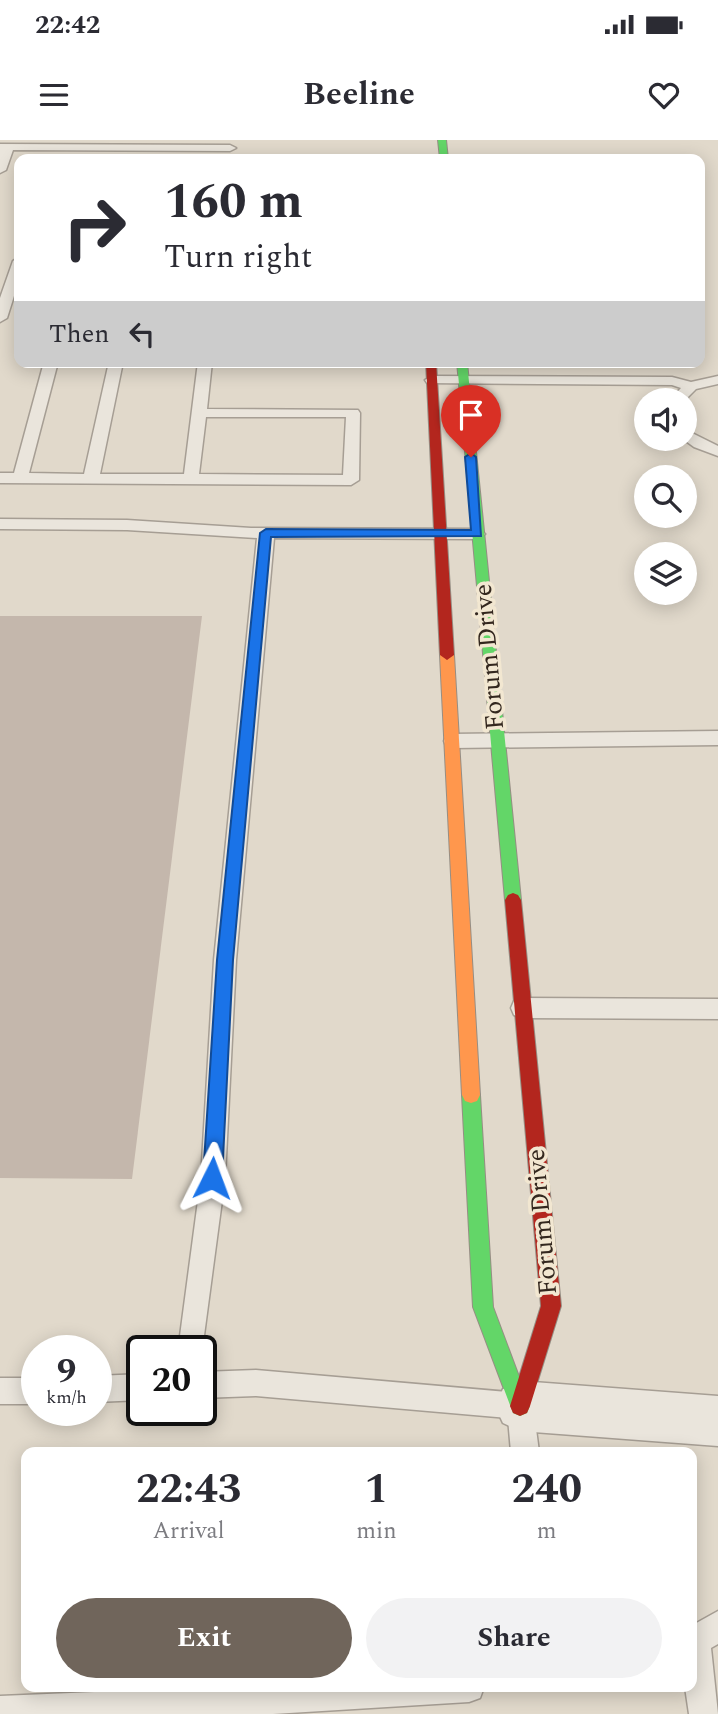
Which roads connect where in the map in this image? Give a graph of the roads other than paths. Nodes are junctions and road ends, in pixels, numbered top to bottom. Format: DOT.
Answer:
graph roads {
  1 [pos="4,145"];
  2 [pos="230,149"];
  3 [pos="56,153"];
  4 [pos="107,154"];
  5 [pos="162,154"];
  6 [pos="0,170"];
  7 [pos="14,276"];
  8 [pos="0,318"];
  9 [pos="49,368"];
  10 [pos="115,368"];
  11 [pos="204,368"];
  12 [pos="432,368"];
  13 [pos="463,368"];
  14 [pos="601,368"];
  15 [pos="668,368"];
  16 [pos="432,380"];
  17 [pos="464,380"];
  18 [pos="718,380"];
  19 [pos="604,381"];
  20 [pos="671,381"];
  21 [pos="691,386"];
  22 [pos="688,388"];
  23 [pos="199,413"];
  24 [pos="697,443"];
  25 [pos="718,452"];
  26 [pos="0,478"];
  27 [pos="20,478"];
  28 [pos="90,478"];
  29 [pos="191,479"];
  30 [pos="0,524"];
  31 [pos="266,533"];
  32 [pos="441,534"];
  33 [pos="477,534"];
  34 [pos="718,738"];
  35 [pos="496,740"];
  36 [pos="453,741"];
  37 [pos="522,1008"];
  38 [pos="718,1009"];
  39 [pos="193,1335"];
  40 [pos="217,1384"];
  41 [pos="0,1391"];
  42 [pos="21,1391"];
  43 [pos="718,1421"];
  44 [pos="522,1429"];
  45 [pos="702,1637"];
  46 [pos="403,1692"];
  47 [pos="166,1710"];
  48 [pos="0,1711"];
  49 [pos="704,1714"];
  1 -- 3 [label="lane"];
  1 -- 6 [label="lane"];
  2 -- 5 [label="lane"];
  3 -- 4 [label="lane"];
  4 -- 5 [label="lane"];
  7 -- 8 [label="lane"];
  9 -- 27 [label="lane"];
  10 -- 28 [label="lane"];
  11 -- 23 [label="lane"];
  12 -- 16 [label="street, Forum Drive"];
  13 -- 17 [label="street, Forum Drive"];
  14 -- 19 [label="lane"];
  15 -- 20 [label="lane"];
  16 -- 17 [label="lane"];
  16 -- 32 [label="street, Forum Drive"];
  17 -- 19 [label="lane"];
  17 -- 33 [label="street, Forum Drive"];
  18 -- 21 [label="lane"];
  19 -- 20 [label="lane"];
  20 -- 21 [label="lane"];
  21 -- 22 [label="lane"];
  23 -- 29 [label="lane"];
  23 -- 29 [label="lane"];
  24 -- 25 [label="lane"];
  26 -- 27 [label="lane"];
  27 -- 28 [label="lane"];
  28 -- 29 [label="lane"];
  30 -- 31 [label="lane"];
  31 -- 32 [label="lane"];
  31 -- 39 [label="lane"];
  32 -- 33 [label="lane"];
  32 -- 36 [label="street, Forum Drive"];
  33 -- 35 [label="street, Forum Drive"];
  34 -- 35 [label="lane"];
  35 -- 36 [label="lane"];
  35 -- 37 [label="street, Forum Drive"];
  36 -- 44 [label="street, Forum Drive"];
  37 -- 38 [label="lane"];
  37 -- 44 [label="street, Forum Drive"];
  40 -- 44 [label="lane"];
  41 -- 42 [label="lane"];
  43 -- 44 [label="street"];
  45 -- 49 [label="lane"];
  46 -- 47 [label="lane"];
  47 -- 48 [label="lane"];
}
